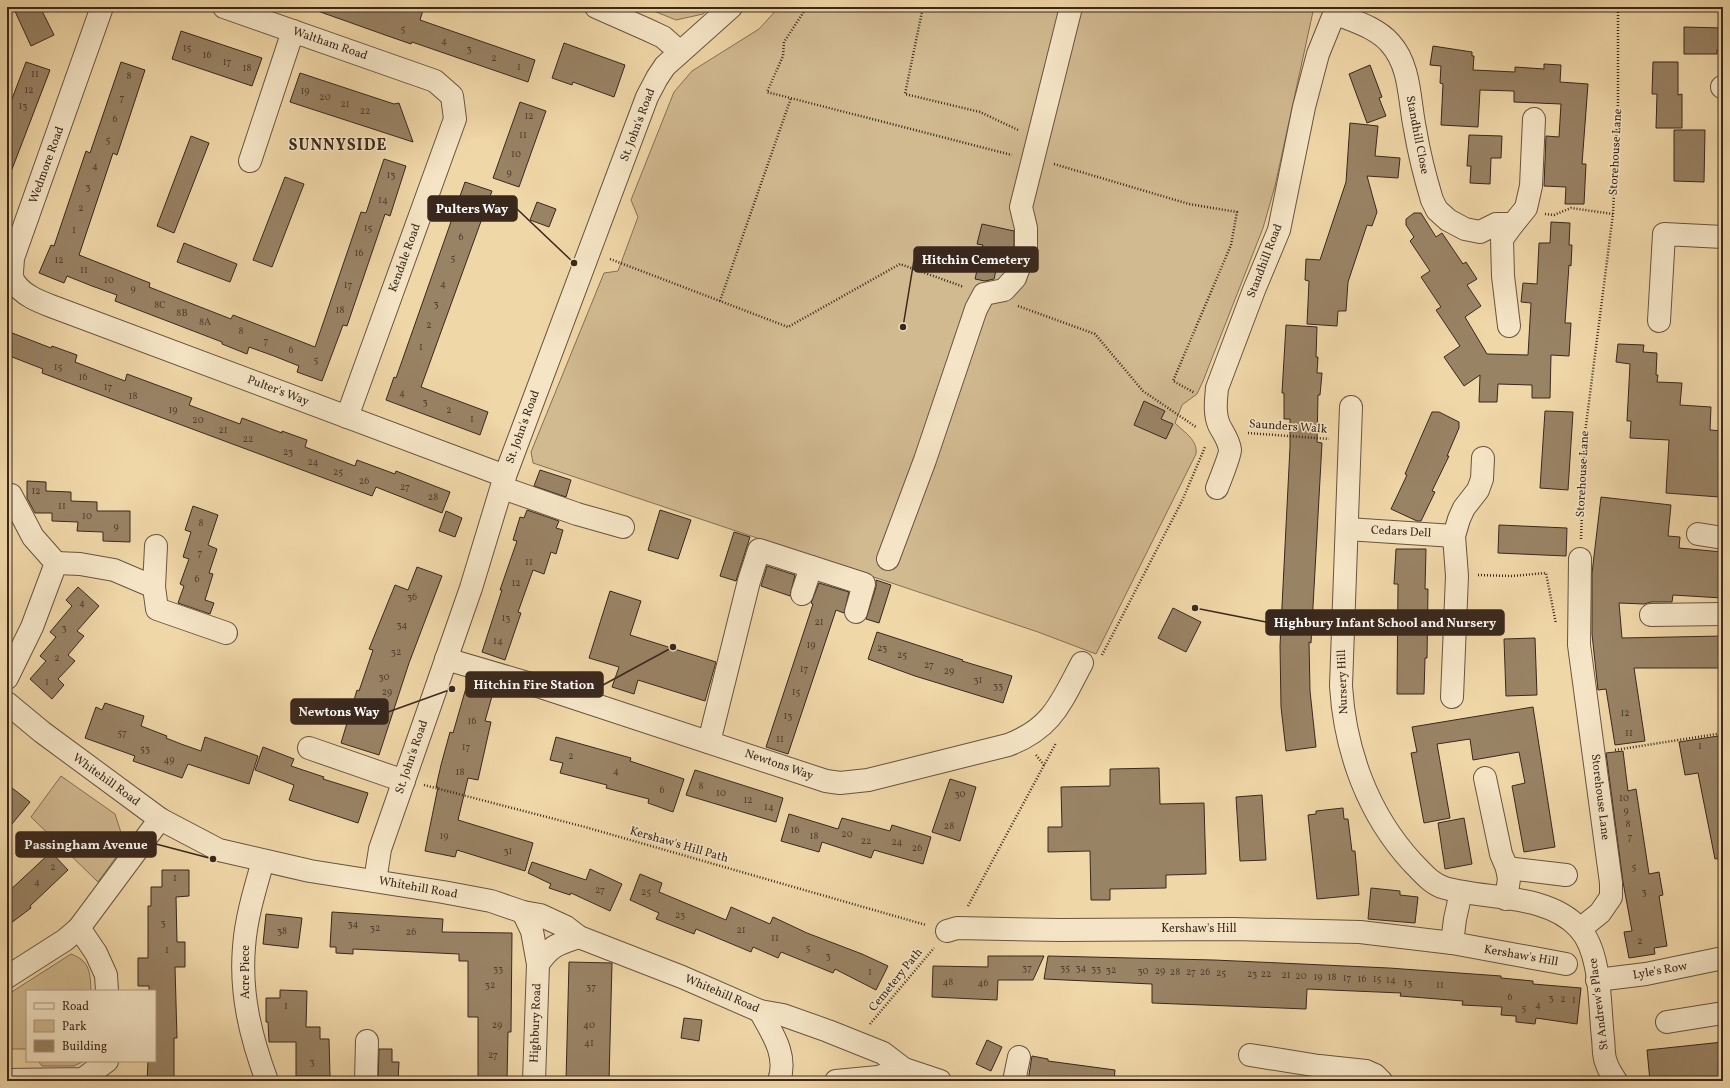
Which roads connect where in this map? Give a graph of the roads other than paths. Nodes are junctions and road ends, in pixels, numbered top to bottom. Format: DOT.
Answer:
graph roads {
  1 [pos="102,7"];
  2 [pos="224,7"];
  3 [pos="596,7"];
  4 [pos="731,7"];
  5 [pos="1071,7"];
  6 [pos="1336,10"];
  7 [pos="293,31"];
  8 [pos="680,52"];
  9 [pos="436,81"];
  10 [pos="1534,119"];
  11 [pos="250,161"];
  12 [pos="1527,215"];
  13 [pos="1723,237"];
  14 [pos="50,306"];
  15 [pos="1659,321"];
  16 [pos="1509,326"];
  17 [pos="1351,406"];
  18 [pos="347,417"];
  19 [pos="1483,458"];
  20 [pos="504,482"];
  21 [pos="1217,488"];
  22 [pos="11,495"];
  23 [pos="623,527"];
  24 [pos="1347,529"];
  25 [pos="1698,534"];
  26 [pos="1454,536"];
  27 [pos="1723,538"];
  28 [pos="156,546"];
  29 [pos="888,559"];
  30 [pos="1580,559"];
  31 [pos="56,563"];
  32 [pos="811,567"];
  33 [pos="154,587"];
  34 [pos="802,594"];
  35 [pos="856,612"];
  36 [pos="1723,614"];
  37 [pos="1651,615"];
  38 [pos="226,633"];
  39 [pos="446,660"];
  40 [pos="1082,663"];
  41 [pos="7,678"];
  42 [pos="1452,697"];
  43 [pos="7,703"];
  44 [pos="709,742"];
  45 [pos="309,748"];
  46 [pos="1485,778"];
  47 [pos="404,781"];
  48 [pos="160,819"];
  49 [pos="263,861"];
  50 [pos="1507,868"];
  51 [pos="1566,875"];
  52 [pos="375,881"];
  53 [pos="1461,892"];
  54 [pos="1506,899"];
  55 [pos="523,912"];
  56 [pos="79,928"];
  57 [pos="1580,929"];
  58 [pos="947,931"];
  59 [pos="579,937"];
  60 [pos="1452,943"];
  61 [pos="1723,958"];
  62 [pos="538,964"];
  63 [pos="1566,964"];
  64 [pos="7,977"];
  65 [pos="1597,980"];
  66 [pos="107,990"];
  67 [pos="760,1012"];
  68 [pos="1723,1013"];
  69 [pos="1667,1022"];
  70 [pos="367,1042"];
  71 [pos="1250,1055"];
  72 [pos="1019,1057"];
  73 [pos="106,1062"];
  74 [pos="904,1069"];
  75 [pos="7,1080"];
  76 [pos="267,1081"];
  77 [pos="366,1081"];
  78 [pos="534,1081"];
  79 [pos="779,1081"];
  80 [pos="836,1081"];
  81 [pos="940,1081"];
  82 [pos="1014,1081"];
  83 [pos="1381,1081"];
  84 [pos="1616,1081"];
  1 -- 14 [label="street, Wedmore Road"];
  2 -- 7 [label="street, Waltham Road"];
  3 -- 8 [label="street"];
  4 -- 8 [label="street, St. John's Road"];
  5 -- 29 [label="street"];
  6 -- 12 [label="street, Standhill Close"];
  6 -- 21 [label="street, Standhill Road"];
  7 -- 9 [label="street, Waltham Road"];
  7 -- 11 [label="street"];
  8 -- 20 [label="street, St. John's Road"];
  9 -- 18 [label="street, Kendale Road"];
  10 -- 12 [label="street"];
  12 -- 16 [label="street"];
  13 -- 15 [label="street"];
  14 -- 18 [label="street, Pulter's Way"];
  17 -- 24 [label="street, Nursery Hill"];
  18 -- 20 [label="street, Pulter's Way"];
  19 -- 26 [label="street"];
  20 -- 23 [label="street, Pulter's Way"];
  20 -- 39 [label="street, St. John's Road"];
  22 -- 31 [label="street"];
  24 -- 26 [label="street, Cedars Dell"];
  24 -- 53 [label="street, Nursery Hill"];
  25 -- 27 [label="street"];
  26 -- 42 [label="street"];
  28 -- 33 [label="street"];
  30 -- 57 [label="street, Storehouse Lane"];
  31 -- 33 [label="street"];
  31 -- 41 [label="street"];
  32 -- 34 [label="street"];
  32 -- 35 [label="street"];
  32 -- 44 [label="street"];
  33 -- 38 [label="street"];
  36 -- 37 [label="street"];
  39 -- 44 [label="street, Newtons Way"];
  39 -- 47 [label="street, St. John's Road"];
  40 -- 44 [label="street, Newtons Way"];
  43 -- 48 [label="street, Whitehill Road"];
  45 -- 47 [label="street"];
  46 -- 50 [label="street"];
  47 -- 52 [label="street, St. John's Road"];
  48 -- 49 [label="street, Whitehill Road"];
  48 -- 56 [label="street"];
  49 -- 52 [label="street, Whitehill Road"];
  49 -- 76 [label="street, Acre Piece"];
  50 -- 51 [label="street"];
  50 -- 54 [label="street"];
  52 -- 55 [label="street, Whitehill Road"];
  53 -- 54 [label="street, Nursery Hill"];
  53 -- 60 [label="street"];
  54 -- 57 [label="street, St Andrew's Place"];
  55 -- 59 [label="street, Whitehill Road"];
  55 -- 62 [label="street, Highbury Road"];
  56 -- 64 [label="street"];
  56 -- 66 [label="street"];
  57 -- 65 [label="street, St Andrew's Place"];
  58 -- 60 [label="street, Kershaw's Hill"];
  59 -- 62 [label="street"];
  59 -- 67 [label="street, Whitehill Road"];
  60 -- 63 [label="street, Kershaw's Hill"];
  61 -- 65 [label="street, Lyle's Row"];
  62 -- 78 [label="street, Highbury Road"];
  65 -- 84 [label="street, St Andrew's Place"];
  67 -- 74 [label="street, Whitehill Road"];
  67 -- 79 [label="street"];
  68 -- 69 [label="street"];
  70 -- 77 [label="street"];
  71 -- 83 [label="street"];
  72 -- 82 [label="street"];
  73 -- 75 [label="street"];
  74 -- 80 [label="street"];
  74 -- 81 [label="street, Whitehill Road"];
}
